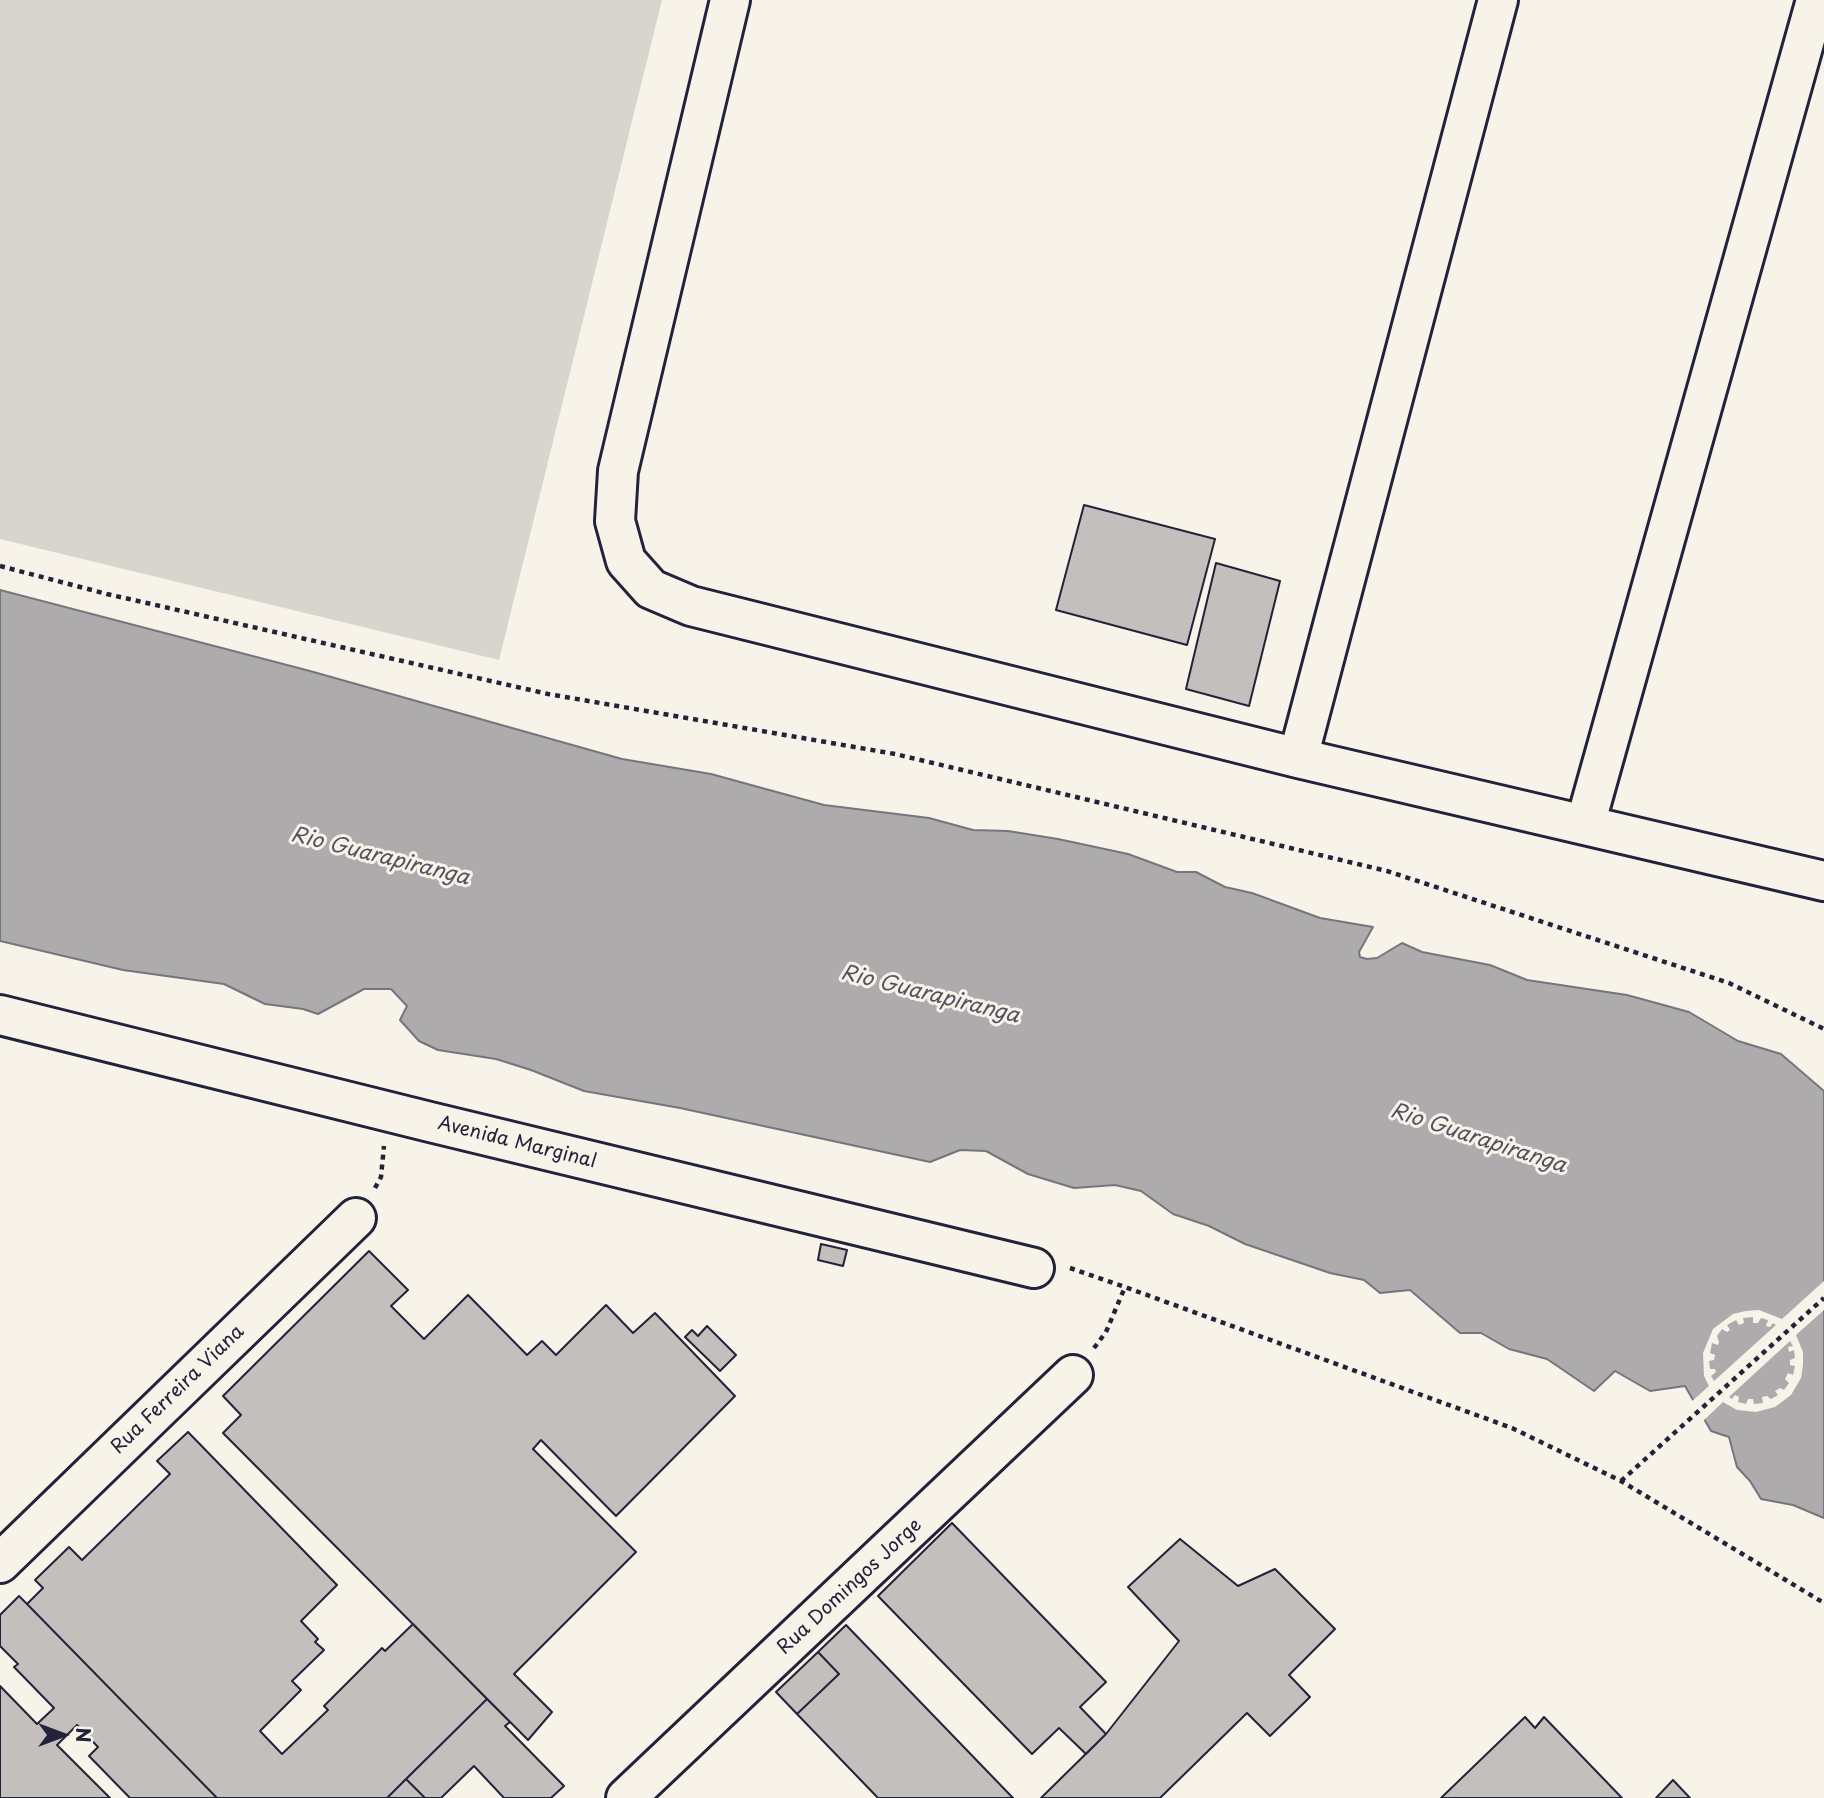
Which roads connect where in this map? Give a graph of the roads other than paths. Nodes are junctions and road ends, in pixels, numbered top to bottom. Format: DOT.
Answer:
graph roads {
  1 [pos="730,0"];
  2 [pos="1498,0"];
  3 [pos="1816,0"];
  4 [pos="1298,758"];
  5 [pos="1585,825"];
  6 [pos="1824,881"];
  7 [pos="0,1015"];
  8 [pos="356,1218"];
  9 [pos="1034,1268"];
  10 [pos="1073,1375"];
  11 [pos="0,1563"];
  12 [pos="626,1798"];
  1 -- 4 [label="street"];
  2 -- 4 [label="street"];
  3 -- 5 [label="street"];
  4 -- 5 [label="street"];
  5 -- 6 [label="street"];
  7 -- 9 [label="street, Avenida Marginal"];
  8 -- 11 [label="street, Rua Ferreira Viana"];
  10 -- 12 [label="street, Rua Domingos Jorge"];
}
